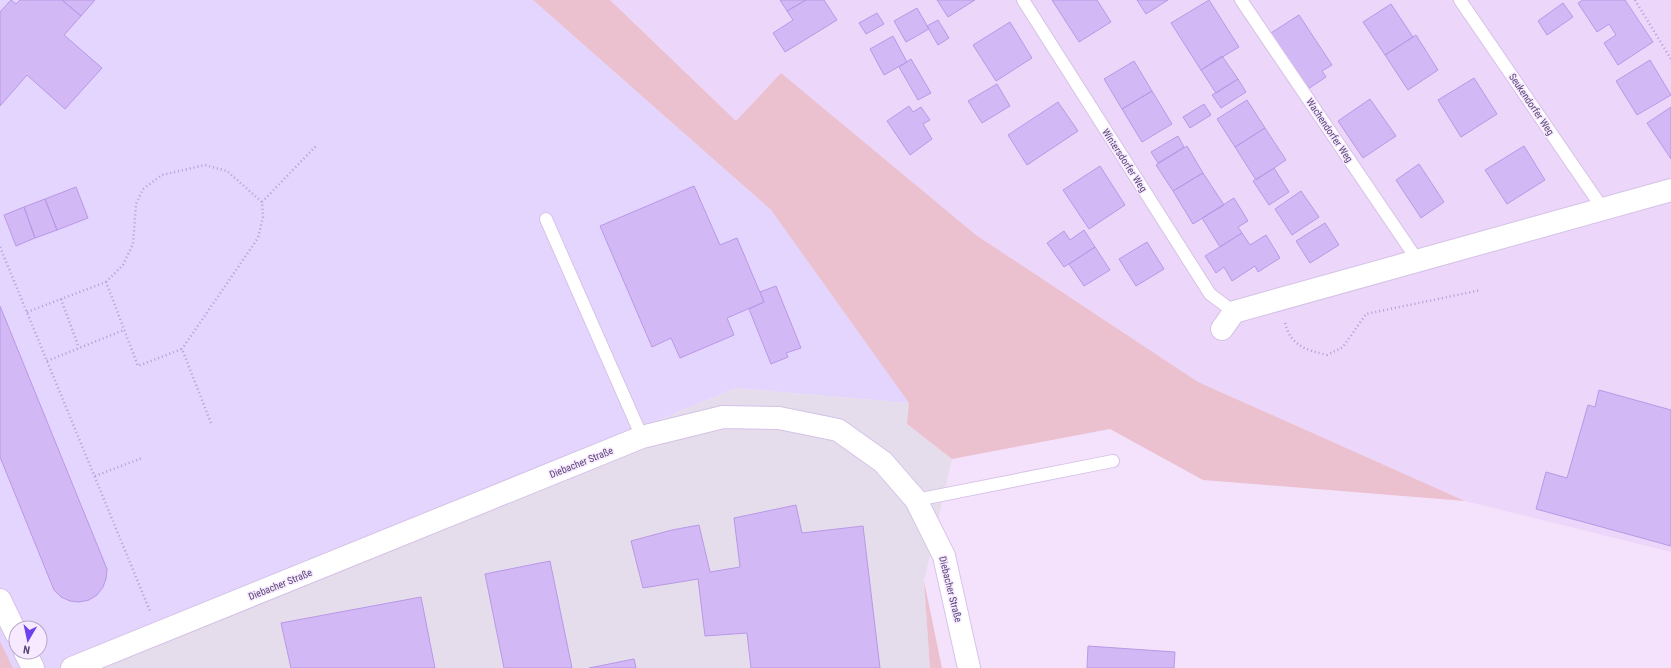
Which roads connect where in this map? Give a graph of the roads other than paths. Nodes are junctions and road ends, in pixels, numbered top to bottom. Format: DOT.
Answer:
graph roads {
  1 [pos="1023,0"];
  2 [pos="1241,0"];
  3 [pos="1460,0"];
  4 [pos="1671,190"];
  5 [pos="1603,209"];
  6 [pos="546,219"];
  7 [pos="1418,261"];
  8 [pos="1228,321"];
  9 [pos="642,437"];
  10 [pos="1112,461"];
  11 [pos="916,500"];
  12 [pos="0,600"];
  13 [pos="10,620"];
  14 [pos="72,668"];
  15 [pos="969,668"];
  1 -- 8 [label="lane, Wintersdorfer Weg"];
  2 -- 7 [label="lane, Wachendorfer Weg"];
  3 -- 5 [label="lane, Seukendorfer Weg"];
  4 -- 5 [label="street"];
  5 -- 7 [label="street"];
  6 -- 9 [label="lane"];
  7 -- 8 [label="street"];
  9 -- 11 [label="street, Diebacher Straße"];
  9 -- 14 [label="street, Diebacher Straße"];
  10 -- 11 [label="lane"];
  11 -- 15 [label="street, Diebacher Straße"];
  12 -- 13 [label="street"];
}
